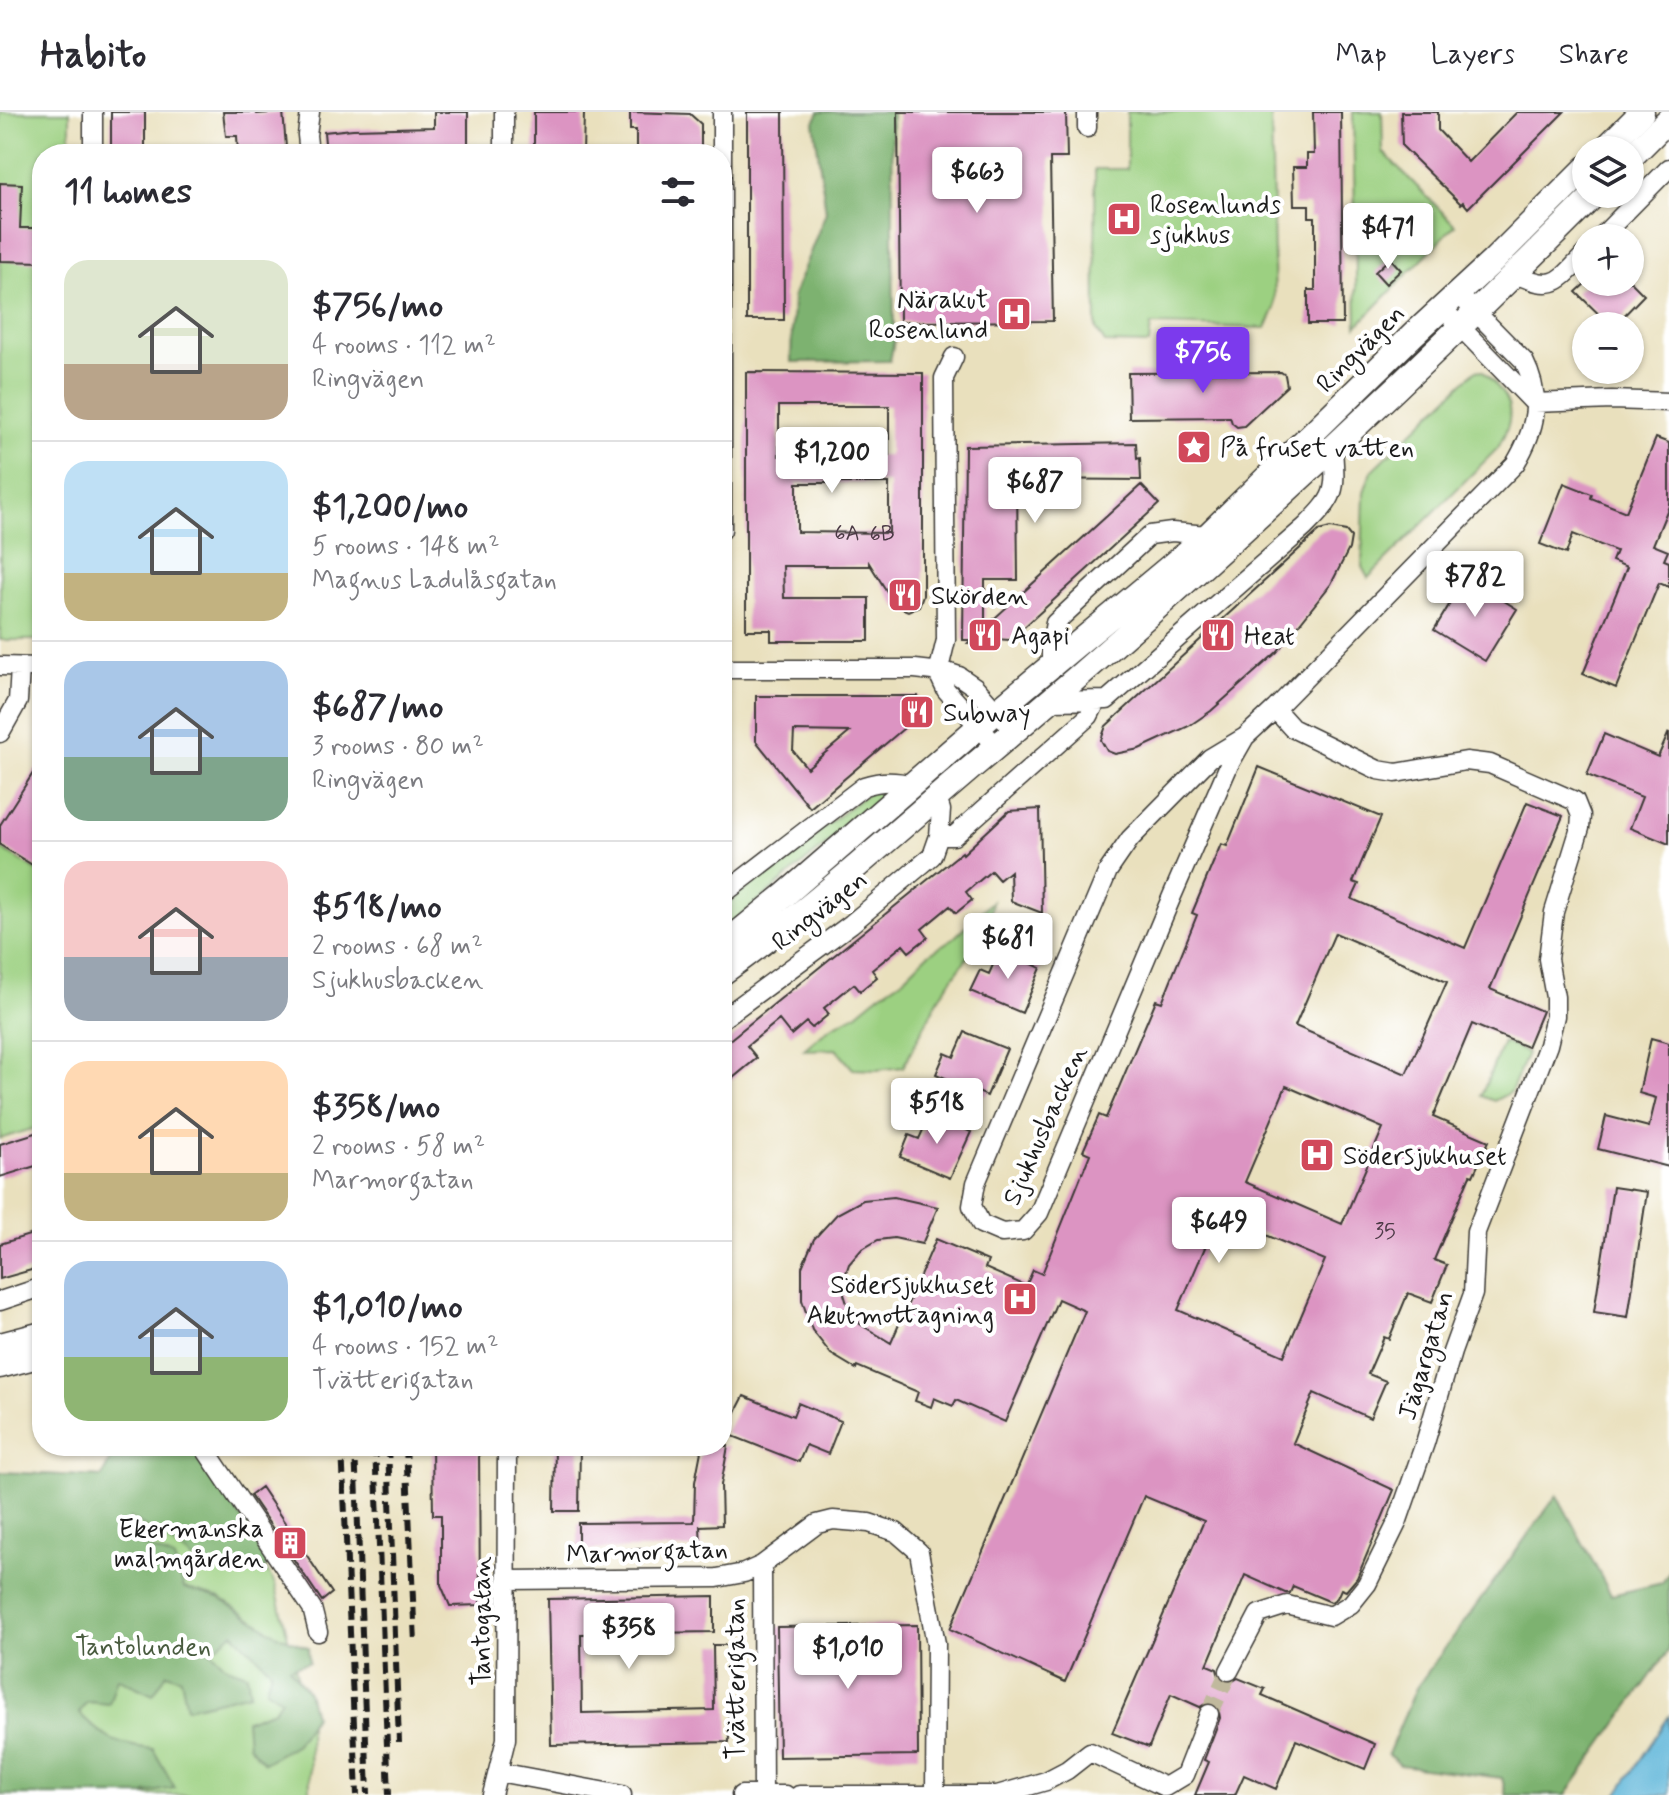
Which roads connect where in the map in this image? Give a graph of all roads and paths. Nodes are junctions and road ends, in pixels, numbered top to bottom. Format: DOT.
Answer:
graph roads {
  1 [pos="93,112"];
  2 [pos="310,112"];
  3 [pos="504,112"];
  4 [pos="722,112"];
  5 [pos="1642,112"];
  6 [pos="1669,119"];
  7 [pos="1618,136"];
  8 [pos="93,144"];
  9 [pos="308,144"];
  10 [pos="504,144"];
  11 [pos="722,144"];
  12 [pos="1644,144"];
  13 [pos="1669,168"];
  14 [pos="1572,182"];
  15 [pos="1581,208"];
  16 [pos="1614,224"];
  17 [pos="1572,267"];
  18 [pos="1515,274"];
  19 [pos="1450,300"];
  20 [pos="1469,320"];
  21 [pos="954,357"];
  22 [pos="1669,402"];
  23 [pos="1534,403"];
  24 [pos="1333,448"];
  25 [pos="1208,535"];
  26 [pos="0,666"];
  27 [pos="20,667"];
  28 [pos="32,667"];
  29 [pos="1051,667"];
  30 [pos="732,669"];
  31 [pos="938,673"];
  32 [pos="1052,701"];
  33 [pos="1096,702"];
  34 [pos="1275,709"];
  35 [pos="988,719"];
  36 [pos="0,733"];
  37 [pos="1245,737"];
  38 [pos="1006,739"];
  39 [pos="914,785"];
  40 [pos="937,798"];
  41 [pos="939,836"];
  42 [pos="732,887"];
  43 [pos="732,938"];
  44 [pos="732,965"];
  45 [pos="732,1012"];
  46 [pos="32,1290"];
  47 [pos="0,1301"];
  48 [pos="32,1337"];
  49 [pos="0,1345"];
  50 [pos="32,1358"];
  51 [pos="0,1366"];
  52 [pos="210,1456"];
  53 [pos="507,1456"];
  54 [pos="762,1565"];
  55 [pos="507,1580"];
  56 [pos="318,1632"];
  57 [pos="1229,1671"];
  58 [pos="1209,1714"];
  59 [pos="499,1772"];
  60 [pos="935,1793"];
  61 [pos="763,1794"];
  62 [pos="492,1795"];
  63 [pos="622,1795"];
  64 [pos="741,1795"];
  65 [pos="786,1795"];
  66 [pos="799,1795"];
  1 -- 8 [label="street"];
  2 -- 9 [label="street"];
  3 -- 10 [label="street"];
  4 -- 11 [label="street"];
  5 -- 7 [label="main road"];
  6 -- 12 [label="main road"];
  13 -- 16 [label="street"];
  14 -- 19 [label="main road, Ringvägen"];
  15 -- 18 [label="main road, Ringvägen"];
  17 -- 18 [label="street"];
  18 -- 20 [label="main road, Ringvägen"];
  19 -- 20 [label="street, Sjukhusbacken"];
  19 -- 25 [label="main road, Ringvägen"];
  20 -- 23 [label="street, Sjukhusbacken"];
  20 -- 24 [label="main road, Ringvägen"];
  21 -- 31 [label="street"];
  22 -- 23 [label="street"];
  23 -- 34 [label="street, Sjukhusbacken"];
  24 -- 32 [label="main road, Ringvägen"];
  24 -- 33 [label="street"];
  25 -- 29 [label="main road, Ringvägen"];
  25 -- 29 [label="street"];
  26 -- 27 [label="street"];
  27 -- 28 [label="street"];
  27 -- 36 [label="street"];
  29 -- 35 [label="main road, Ringvägen"];
  30 -- 31 [label="street"];
  31 -- 35 [label="street"];
  32 -- 33 [label="street"];
  32 -- 38 [label="main road, Ringvägen"];
  33 -- 41 [label="street"];
  34 -- 37 [label="street, Sjukhusbacken"];
  34 -- 57 [label="street, Jägargatan"];
  35 -- 38 [label="street"];
  35 -- 39 [label="main road, Ringvägen"];
  37 -- 37 [label="street, Sjukhusbacken"];
  38 -- 40 [label="main road, Ringvägen"];
  39 -- 42 [label="street"];
  39 -- 43 [label="main road, Ringvägen"];
  40 -- 41 [label="street"];
  40 -- 44 [label="main road, Ringvägen"];
  41 -- 45 [label="street, Ringvägen"];
  46 -- 47 [label="street"];
  48 -- 49 [label="main road"];
  50 -- 51 [label="main road"];
  52 -- 56 [label="street"];
  53 -- 55 [label="street, Tantogatan"];
  54 -- 55 [label="street, Marmorgatan"];
  54 -- 60 [label="street, Marmorgatan"];
  54 -- 61 [label="street, Tvätterigatan"];
  55 -- 59 [label="street, Tantogatan"];
  58 -- 60 [label="street"];
  59 -- 62 [label="street, Tantogatan"];
  59 -- 63 [label="street"];
  60 -- 66 [label="street"];
  61 -- 64 [label="street"];
  61 -- 65 [label="street"];
}
